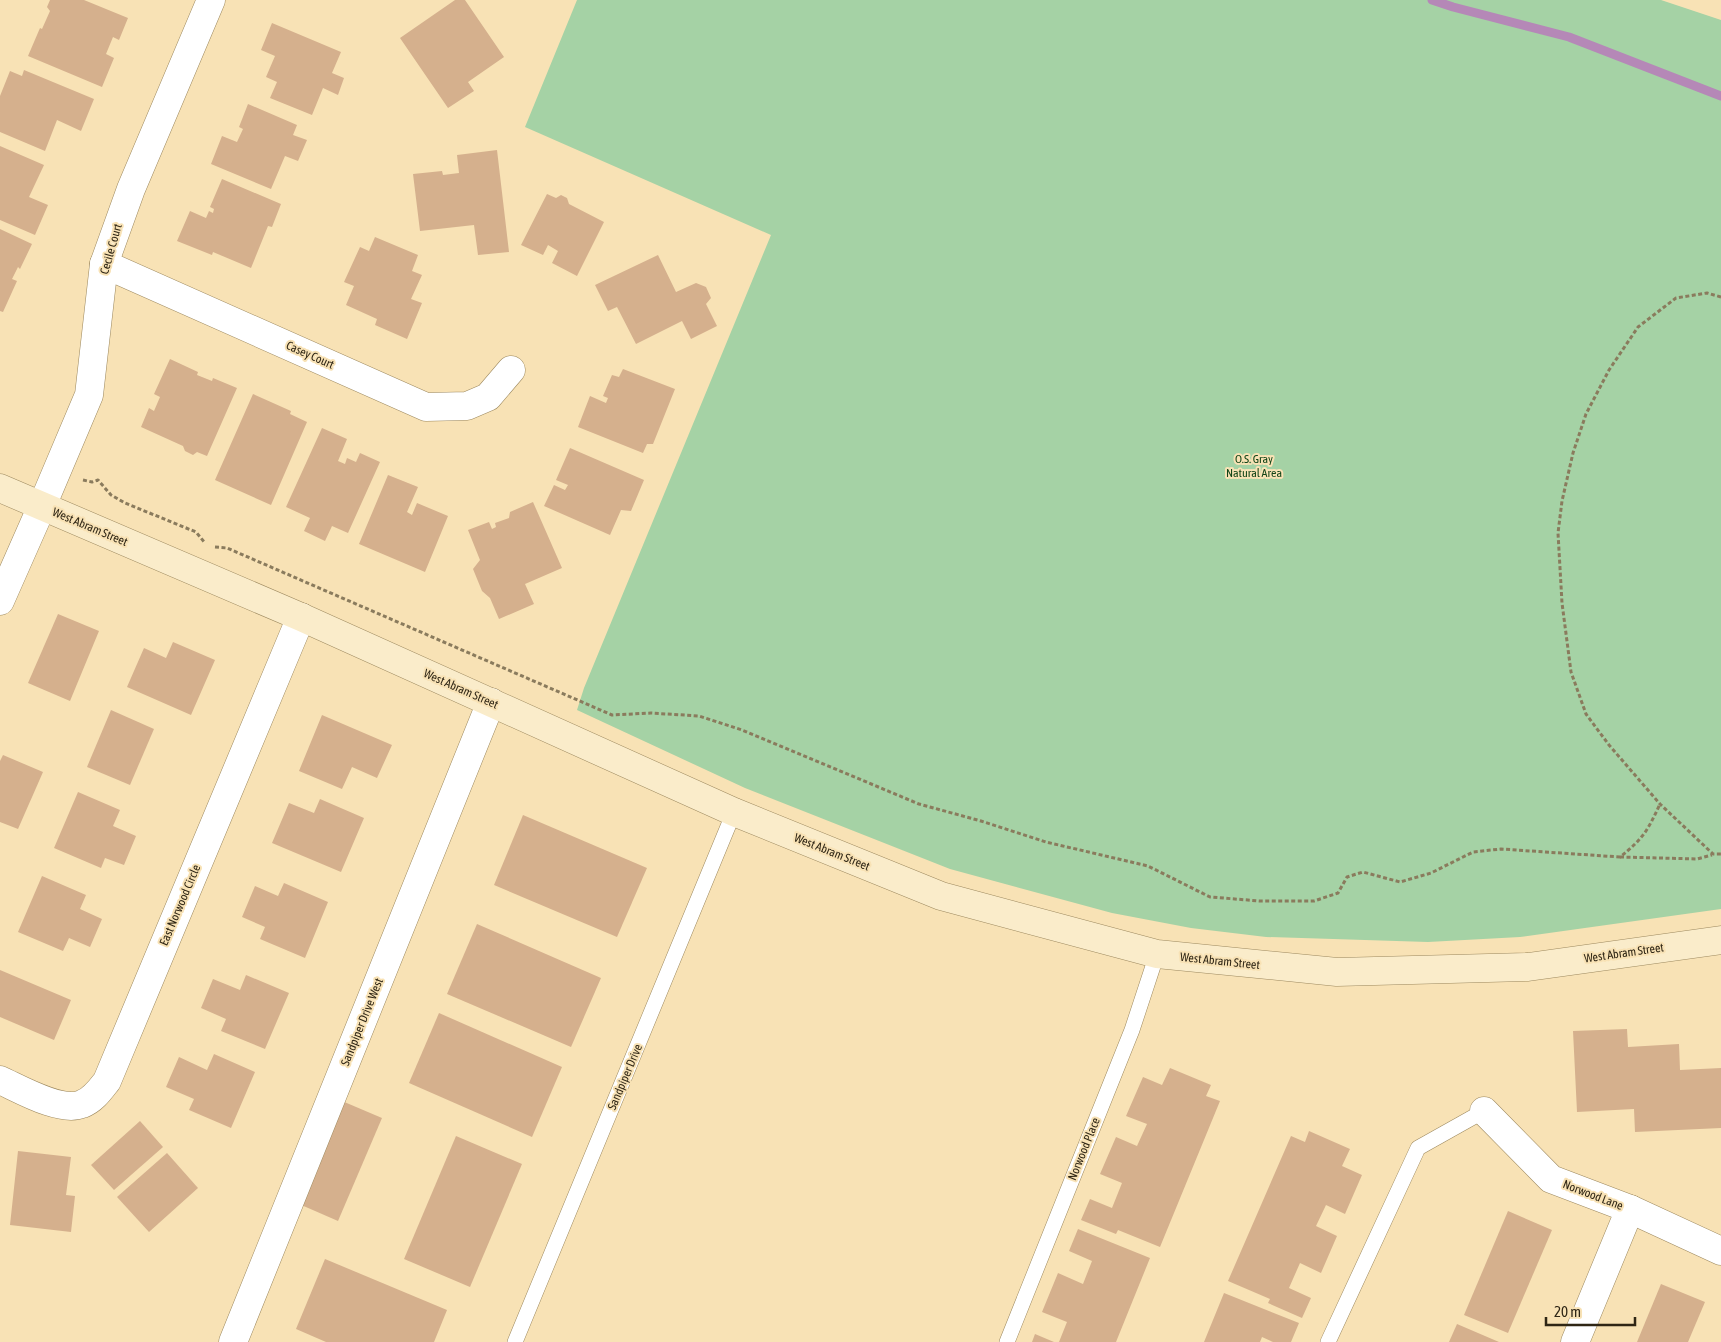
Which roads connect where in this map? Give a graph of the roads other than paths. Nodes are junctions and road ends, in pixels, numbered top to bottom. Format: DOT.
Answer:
graph roads {
  1 [pos="211,0"];
  2 [pos="104,264"];
  3 [pos="511,370"];
  4 [pos="0,488"];
  5 [pos="42,506"];
  6 [pos="0,601"];
  7 [pos="301,617"];
  8 [pos="491,702"];
  9 [pos="734,812"];
  10 [pos="1721,940"];
  11 [pos="1157,954"];
  12 [pos="0,1080"];
  13 [pos="1484,1111"];
  14 [pos="1630,1209"];
  15 [pos="1721,1251"];
  16 [pos="233,1342"];
  17 [pos="515,1342"];
  18 [pos="1007,1342"];
  19 [pos="1328,1342"];
  20 [pos="1575,1342"];
  1 -- 2 [label="street, Cecile Court"];
  2 -- 3 [label="street, Casey Court"];
  2 -- 5 [label="street, Cecile Court"];
  4 -- 5 [label="main road, West Abram Street"];
  5 -- 6 [label="street, Cecile Court"];
  5 -- 7 [label="main road, West Abram Street"];
  7 -- 8 [label="main road, West Abram Street"];
  7 -- 12 [label="street, East Norwood Circle"];
  8 -- 9 [label="main road, West Abram Street"];
  8 -- 16 [label="street, Sandpiper Drive West"];
  9 -- 11 [label="main road, West Abram Street"];
  9 -- 17 [label="lane, Sandpiper Drive"];
  10 -- 11 [label="main road, West Abram Street"];
  11 -- 18 [label="lane, Norwood Place"];
  13 -- 14 [label="street, Norwood Lane"];
  13 -- 19 [label="lane"];
  14 -- 15 [label="street, Norwood Lane"];
  14 -- 20 [label="street"];
}
